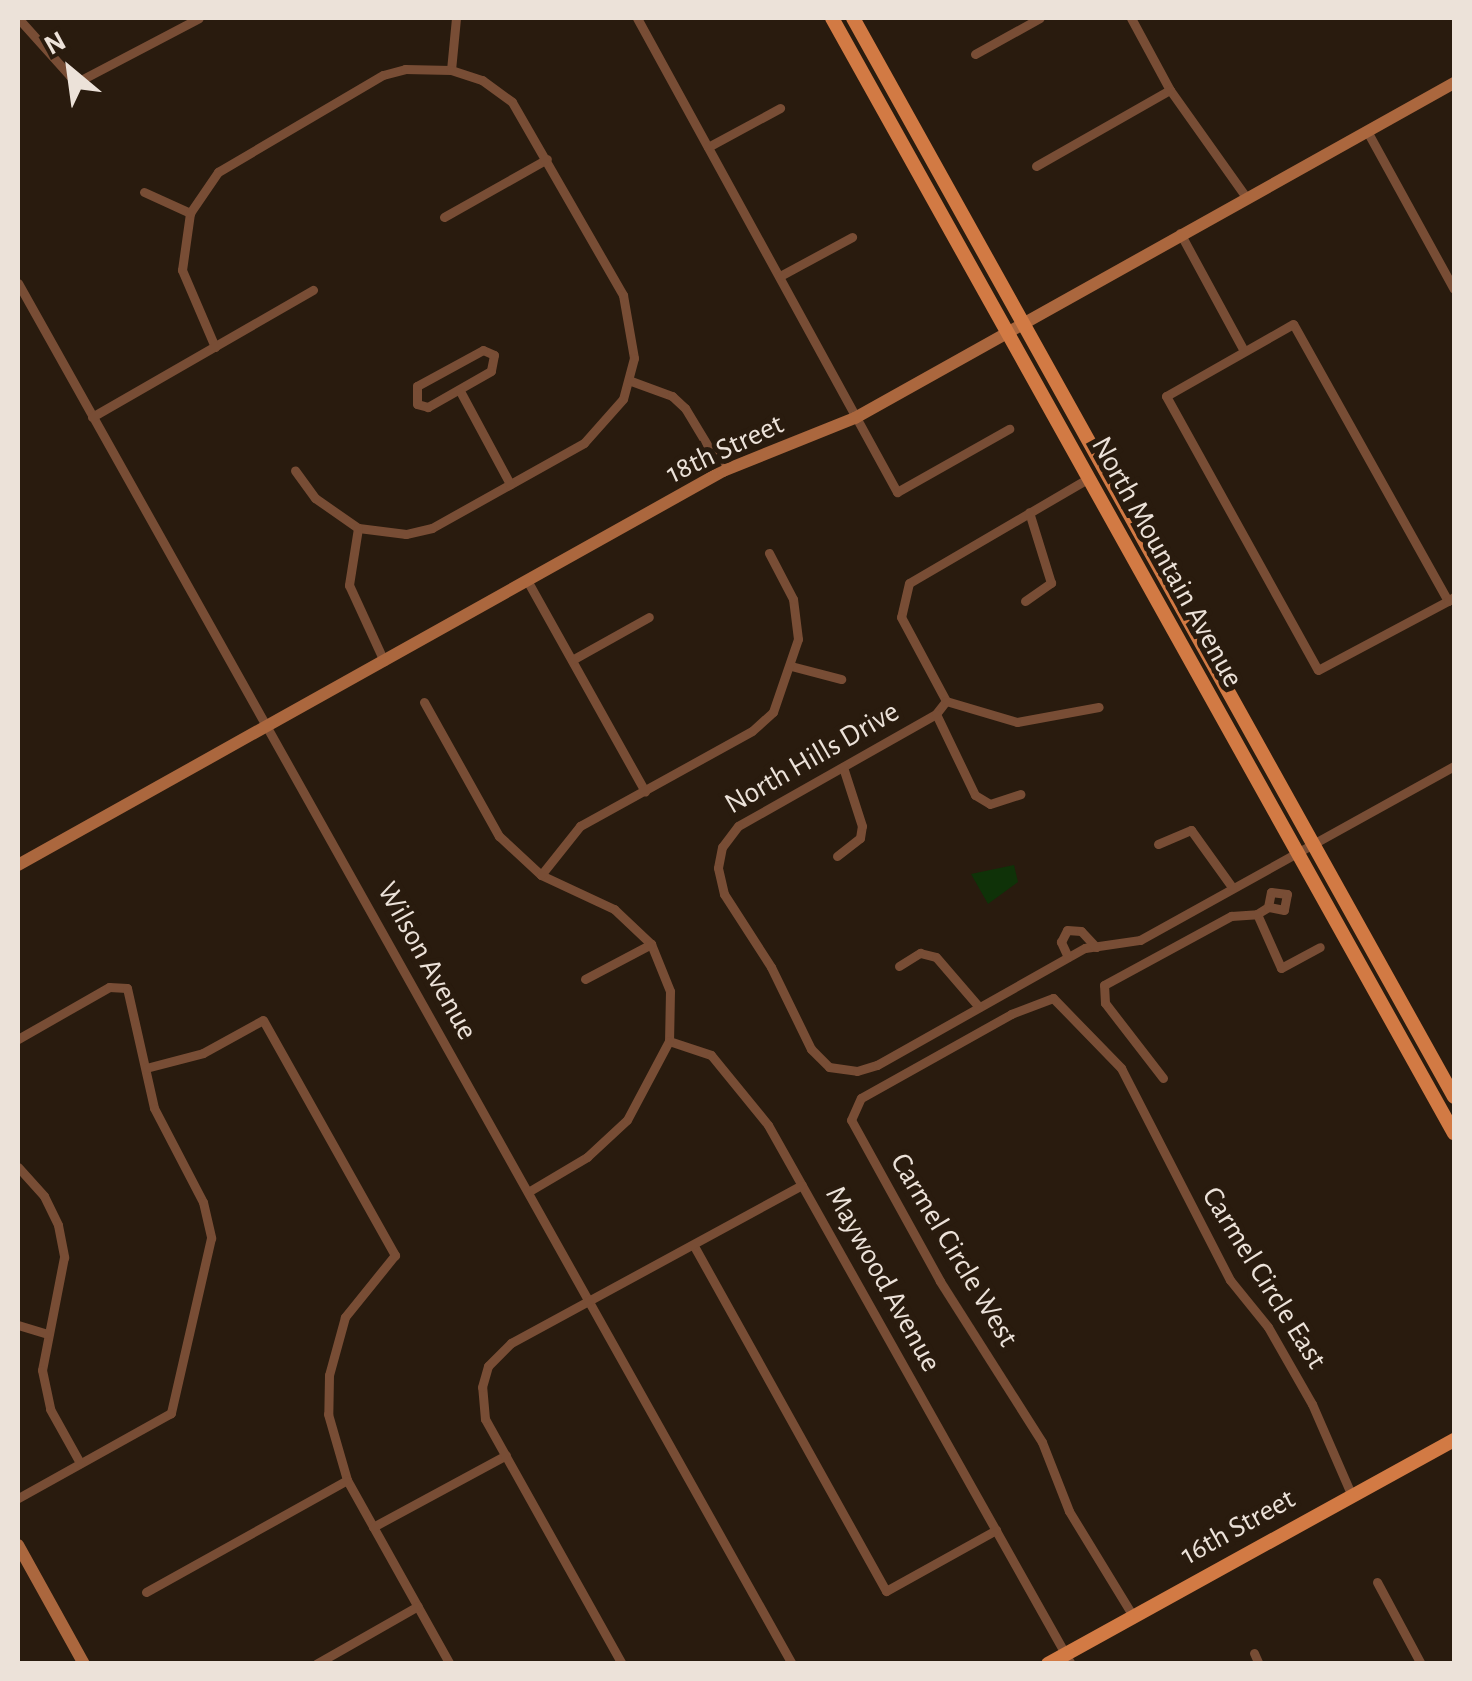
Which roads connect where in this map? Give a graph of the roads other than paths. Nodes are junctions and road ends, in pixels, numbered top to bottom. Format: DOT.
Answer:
graph roads {
  1 [pos="18,18"];
  2 [pos="199,18"];
  3 [pos="456,18"];
  4 [pos="638,18"];
  5 [pos="832,18"];
  6 [pos="853,18"];
  7 [pos="1040,18"];
  8 [pos="1132,18"];
  9 [pos="974,54"];
  10 [pos="451,70"];
  11 [pos="1454,83"];
  12 [pos="1170,90"];
  13 [pos="780,108"];
  14 [pos="1367,131"];
  15 [pos="708,148"];
  16 [pos="546,159"];
  17 [pos="1036,166"];
  18 [pos="144,192"];
  19 [pos="1246,197"];
  20 [pos="190,212"];
  21 [pos="444,216"];
  22 [pos="1180,233"];
  23 [pos="852,237"];
  24 [pos="780,276"];
  25 [pos="18,283"];
  26 [pos="1454,289"];
  27 [pos="312,290"];
  28 [pos="1024,324"];
  29 [pos="1008,333"];
  30 [pos="215,348"];
  31 [pos="1244,350"];
  32 [pos="631,381"];
  33 [pos="460,392"];
  34 [pos="92,417"];
  35 [pos="855,418"];
  36 [pos="1008,429"];
  37 [pos="295,470"];
  38 [pos="723,472"];
  39 [pos="1088,478"];
  40 [pos="510,484"];
  41 [pos="1029,512"];
  42 [pos="358,528"];
  43 [pos="769,552"];
  44 [pos="528,582"];
  45 [pos="1451,599"];
  46 [pos="1024,601"];
  47 [pos="649,617"];
  48 [pos="384,660"];
  49 [pos="572,660"];
  50 [pos="791,666"];
  51 [pos="841,678"];
  52 [pos="946,701"];
  53 [pos="424,702"];
  54 [pos="1098,707"];
  55 [pos="936,714"];
  56 [pos="266,727"];
  57 [pos="1454,766"];
  58 [pos="843,767"];
  59 [pos="646,791"];
  60 [pos="1020,794"];
  61 [pos="1314,843"];
  62 [pos="1158,844"];
  63 [pos="1299,852"];
  64 [pos="837,856"];
  65 [pos="18,866"];
  66 [pos="1265,868"];
  67 [pos="541,875"];
  68 [pos="1232,887"];
  69 [pos="1275,890"];
  70 [pos="1268,906"];
  71 [pos="1257,914"];
  72 [pos="650,944"];
  73 [pos="1096,947"];
  74 [pos="1320,947"];
  75 [pos="1068,957"];
  76 [pos="899,966"];
  77 [pos="585,980"];
  78 [pos="1053,998"];
  79 [pos="979,1007"];
  80 [pos="18,1039"];
  81 [pos="669,1041"];
  82 [pos="146,1068"];
  83 [pos="1163,1078"];
  84 [pos="1452,1092"];
  85 [pos="1433,1095"];
  86 [pos="1454,1133"];
  87 [pos="18,1167"];
  88 [pos="802,1186"];
  89 [pos="528,1192"];
  90 [pos="694,1246"];
  91 [pos="588,1302"];
  92 [pos="18,1325"];
  93 [pos="48,1334"];
  94 [pos="1454,1440"];
  95 [pos="506,1455"];
  96 [pos="80,1464"];
  97 [pos="347,1480"];
  98 [pos="1352,1496"];
  99 [pos="18,1498"];
  100 [pos="374,1526"];
  101 [pos="996,1530"];
  102 [pos="18,1548"];
  103 [pos="1377,1582"];
  104 [pos="146,1592"];
  105 [pos="418,1606"];
  106 [pos="1132,1616"];
  107 [pos="1068,1659"];
  108 [pos="84,1664"];
  109 [pos="316,1664"];
  110 [pos="450,1664"];
  111 [pos="622,1664"];
  112 [pos="792,1664"];
  113 [pos="1048,1664"];
  114 [pos="1421,1664"];
  1 -- 2 [label="street"];
  3 -- 10 [label="street"];
  4 -- 15 [label="street"];
  5 -- 29 [label="main road, North Mountain Avenue"];
  6 -- 28 [label="main road, North Mountain Avenue"];
  7 -- 9 [label="street"];
  8 -- 12 [label="street"];
  10 -- 16 [label="street"];
  10 -- 20 [label="street"];
  11 -- 14 [label="main road, 18th Street"];
  12 -- 17 [label="street"];
  12 -- 19 [label="street"];
  13 -- 15 [label="street"];
  14 -- 19 [label="main road, 18th Street"];
  14 -- 26 [label="street"];
  15 -- 24 [label="street"];
  16 -- 21 [label="street"];
  16 -- 32 [label="street"];
  18 -- 20 [label="street"];
  19 -- 22 [label="main road, 18th Street"];
  20 -- 30 [label="street"];
  22 -- 28 [label="main road, 18th Street"];
  22 -- 31 [label="street"];
  23 -- 24 [label="street"];
  24 -- 35 [label="street"];
  25 -- 34 [label="street, Wilson Avenue"];
  27 -- 30 [label="street"];
  28 -- 29 [label="main road, 18th Street"];
  28 -- 61 [label="main road, North Mountain Avenue"];
  29 -- 35 [label="main road, 18th Street"];
  29 -- 39 [label="main road, North Mountain Avenue"];
  30 -- 34 [label="street"];
  31 -- 45 [label="street"];
  31 -- 45 [label="street"];
  32 -- 38 [label="street"];
  32 -- 40 [label="street"];
  33 -- 33 [label="street"];
  33 -- 40 [label="street"];
  34 -- 56 [label="street, Wilson Avenue"];
  35 -- 36 [label="street"];
  35 -- 38 [label="main road, 18th Street"];
  37 -- 42 [label="street"];
  38 -- 44 [label="main road, 18th Street"];
  39 -- 41 [label="street, North Hills Drive"];
  39 -- 63 [label="main road, North Mountain Avenue"];
  40 -- 42 [label="street"];
  41 -- 46 [label="street"];
  41 -- 52 [label="street, North Hills Drive"];
  42 -- 48 [label="street"];
  43 -- 50 [label="street"];
  44 -- 48 [label="main road, 18th Street"];
  44 -- 49 [label="street"];
  47 -- 49 [label="street"];
  48 -- 56 [label="main road, 18th Street"];
  49 -- 59 [label="street"];
  50 -- 51 [label="street"];
  50 -- 59 [label="street"];
  52 -- 54 [label="street"];
  52 -- 55 [label="street, North Hills Drive"];
  53 -- 67 [label="street"];
  55 -- 58 [label="street, North Hills Drive"];
  55 -- 60 [label="street"];
  56 -- 65 [label="main road, 18th Street"];
  56 -- 89 [label="street, Wilson Avenue"];
  57 -- 61 [label="street"];
  58 -- 64 [label="street"];
  58 -- 79 [label="street, North Hills Drive"];
  59 -- 67 [label="street"];
  61 -- 63 [label="street"];
  61 -- 84 [label="main road, North Mountain Avenue"];
  62 -- 68 [label="street"];
  63 -- 66 [label="street"];
  63 -- 85 [label="main road, North Mountain Avenue"];
  66 -- 68 [label="street"];
  66 -- 69 [label="street"];
  67 -- 72 [label="street"];
  68 -- 73 [label="street"];
  69 -- 70 [label="street"];
  69 -- 70 [label="street"];
  70 -- 71 [label="street"];
  71 -- 74 [label="street"];
  71 -- 83 [label="street"];
  72 -- 77 [label="street"];
  72 -- 81 [label="street"];
  73 -- 75 [label="street, North Hills Drive"];
  73 -- 75 [label="street"];
  75 -- 79 [label="street, North Hills Drive"];
  76 -- 79 [label="street"];
  78 -- 98 [label="street, Carmel Circle East"];
  78 -- 106 [label="street, Carmel Circle West"];
  80 -- 82 [label="street"];
  81 -- 88 [label="street, Maywood Avenue"];
  81 -- 89 [label="street"];
  82 -- 96 [label="street"];
  82 -- 97 [label="street"];
  84 -- 85 [label="main road"];
  85 -- 86 [label="main road, North Mountain Avenue"];
  87 -- 93 [label="street"];
  88 -- 90 [label="street"];
  88 -- 101 [label="street, Maywood Avenue"];
  89 -- 91 [label="street, Wilson Avenue"];
  90 -- 91 [label="street"];
  90 -- 101 [label="street"];
  91 -- 95 [label="street"];
  91 -- 112 [label="street, Wilson Avenue"];
  92 -- 93 [label="street"];
  93 -- 96 [label="street"];
  94 -- 98 [label="main road, 16th Street"];
  95 -- 100 [label="street"];
  95 -- 111 [label="street"];
  96 -- 99 [label="street"];
  97 -- 100 [label="street"];
  97 -- 104 [label="street"];
  98 -- 106 [label="main road, 16th Street"];
  100 -- 105 [label="street"];
  101 -- 107 [label="street, Maywood Avenue"];
  102 -- 108 [label="main road"];
  103 -- 114 [label="street"];
  105 -- 109 [label="street"];
  105 -- 110 [label="street"];
  106 -- 107 [label="main road, 16th Street"];
  107 -- 113 [label="main road, 16th Street"];
}
